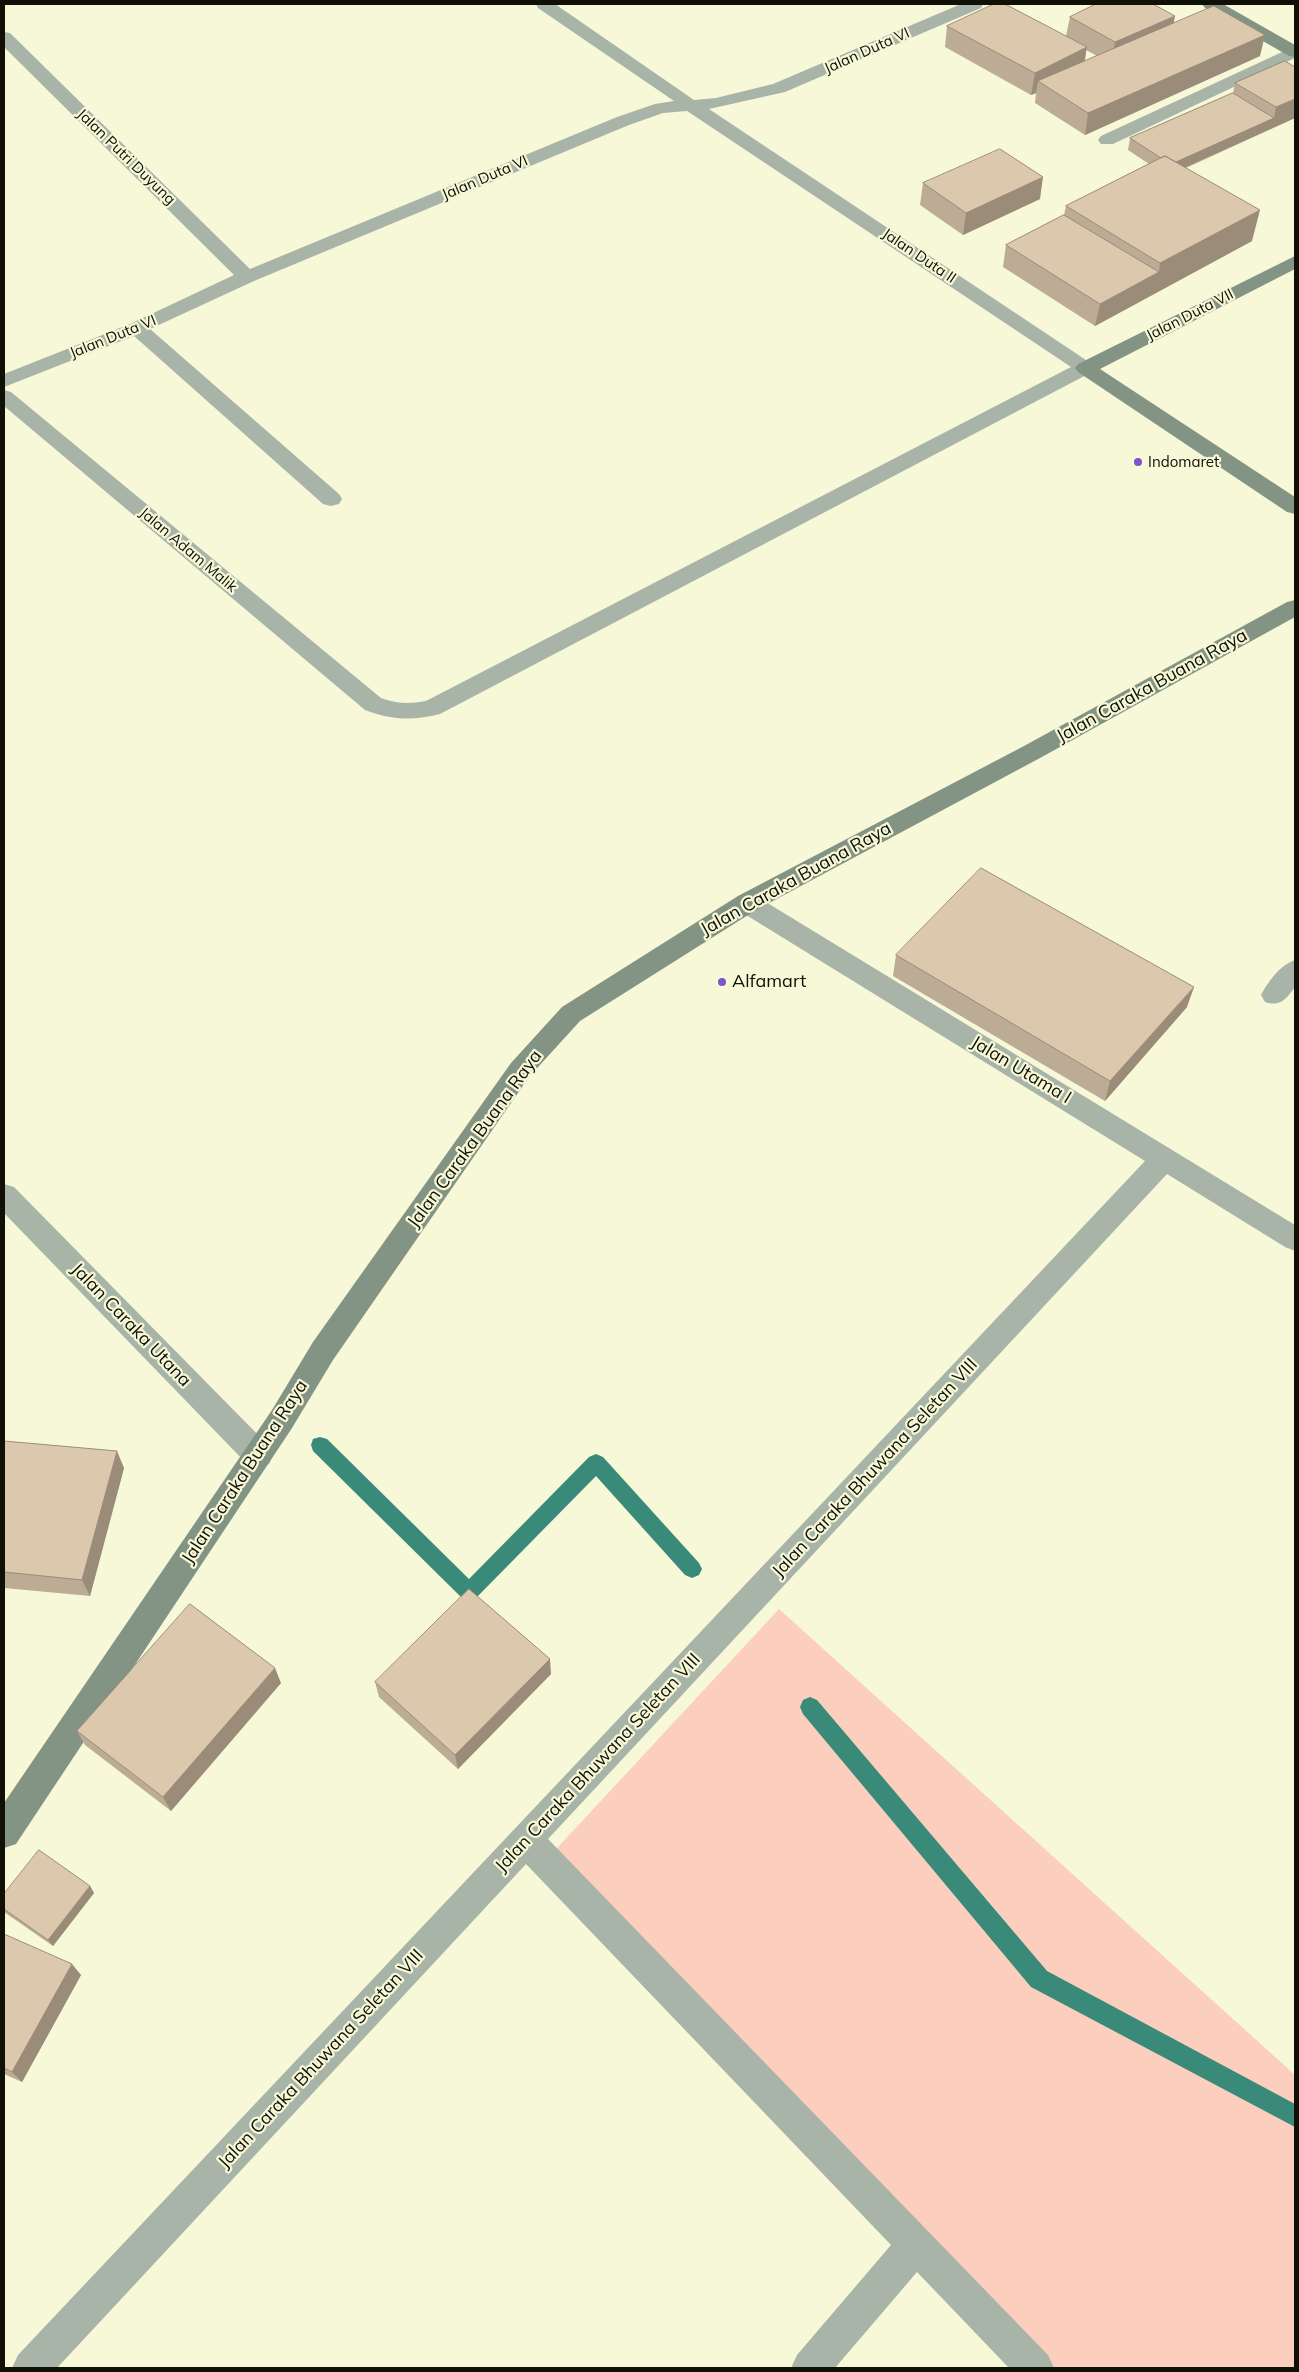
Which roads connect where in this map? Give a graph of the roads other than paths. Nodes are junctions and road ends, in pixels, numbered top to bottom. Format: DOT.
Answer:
graph roads {
  1 [pos="544,4"];
  2 [pos="975,4"];
  3 [pos="1211,4"];
  4 [pos="4,37"];
  5 [pos="1295,51"];
  6 [pos="689,104"];
  7 [pos="1106,140"];
  8 [pos="1295,262"];
  9 [pos="247,277"];
  10 [pos="137,328"];
  11 [pos="1086,368"];
  12 [pos="4,381"];
  13 [pos="4,396"];
  14 [pos="331,500"];
  15 [pos="1295,506"];
  16 [pos="1295,606"];
  17 [pos="747,903"];
  18 [pos="1295,970"];
  19 [pos="1274,995"];
  20 [pos="1165,1158"];
  21 [pos="4,1195"];
  22 [pos="1295,1239"];
  23 [pos="258,1455"];
  24 [pos="4,1832"];
  25 [pos="526,1840"];
  26 [pos="916,2245"];
  27 [pos="30,2368"];
  28 [pos="810,2368"];
  29 [pos="1035,2368"];
  1 -- 6 [label="street, Jalan Duta II"];
  2 -- 6 [label="street, Jalan Duta VI"];
  3 -- 5 [label="street"];
  4 -- 9 [label="street, Jalan Putri Duyung"];
  5 -- 7 [label="street"];
  6 -- 9 [label="street, Jalan Duta VI"];
  6 -- 11 [label="street, Jalan Duta II"];
  8 -- 11 [label="street, Jalan Duta VII"];
  9 -- 10 [label="street, Jalan Duta VI"];
  10 -- 12 [label="street, Jalan Duta VI"];
  10 -- 14 [label="street"];
  11 -- 13 [label="street, Jalan Adam Malik"];
  11 -- 15 [label="street, Jalan Duta II"];
  16 -- 17 [label="street, Jalan Caraka Buana Raya"];
  17 -- 20 [label="street, Jalan Utama I"];
  17 -- 23 [label="street, Jalan Caraka Buana Raya"];
  18 -- 19 [label="street"];
  20 -- 22 [label="street, Jalan Utama I"];
  20 -- 25 [label="street, Jalan Caraka Bhuwana Seletan VIII"];
  21 -- 23 [label="street, Jalan Caraka Utana"];
  23 -- 24 [label="street, Jalan Caraka Buana Raya"];
  25 -- 26 [label="street"];
  25 -- 27 [label="street, Jalan Caraka Bhuwana Seletan VIII"];
  26 -- 28 [label="street"];
  26 -- 29 [label="street"];
}
